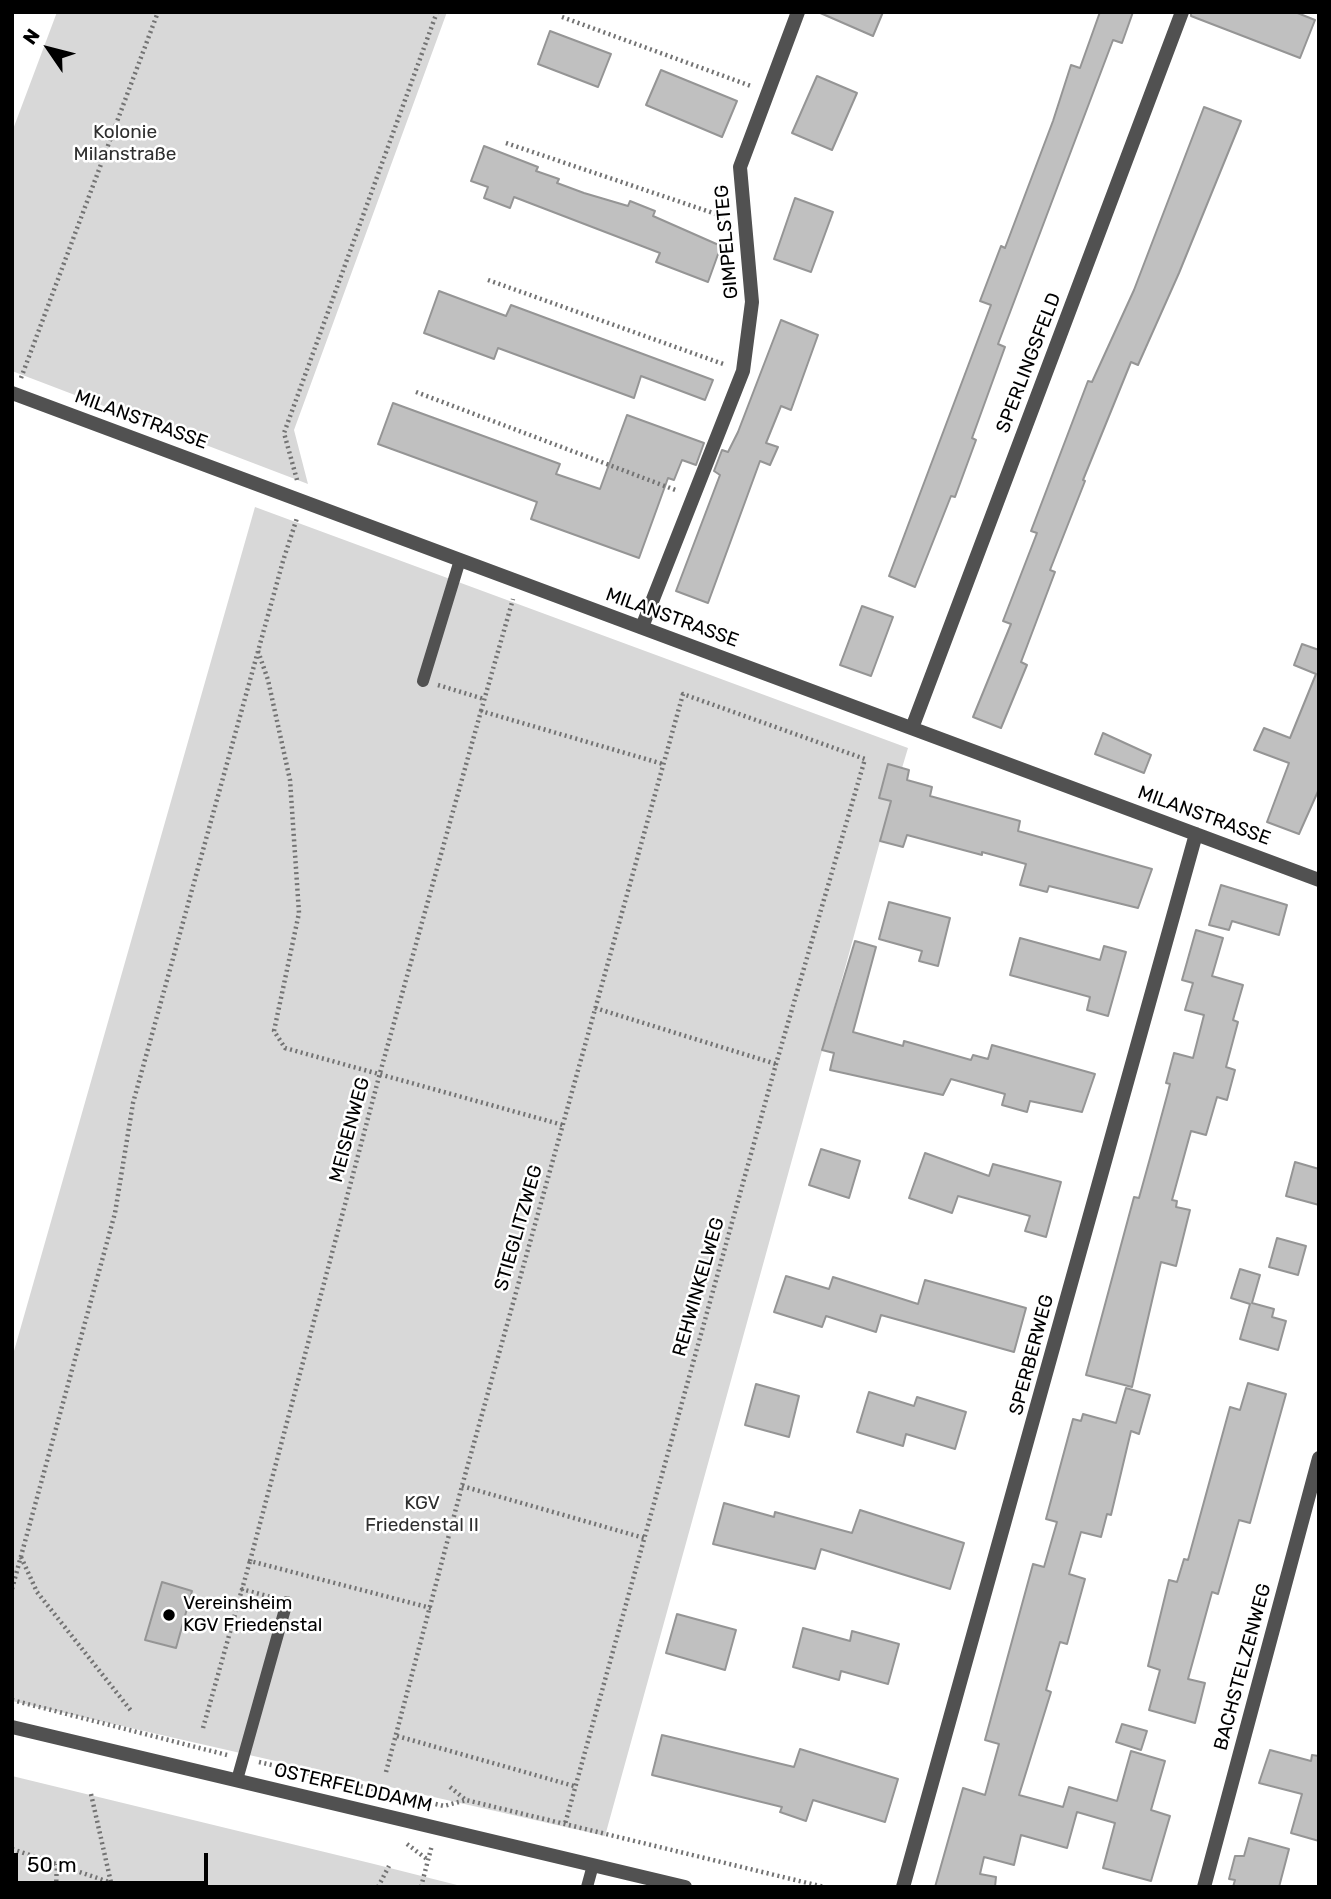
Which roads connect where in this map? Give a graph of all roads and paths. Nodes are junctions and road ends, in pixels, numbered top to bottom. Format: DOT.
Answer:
graph roads {
  1 [pos="158,12"];
  2 [pos="437,12"];
  3 [pos="798,12"];
  4 [pos="1182,12"];
  5 [pos="562,17"];
  6 [pos="768,92"];
  7 [pos="506,143"];
  8 [pos="746,224"];
  9 [pos="488,280"];
  10 [pos="743,371"];
  11 [pos="416,392"];
  12 [pos="14,393"];
  13 [pos="692,496"];
  14 [pos="303,501"];
  15 [pos="460,560"];
  16 [pos="518,581"];
  17 [pos="642,628"];
  18 [pos="258,650"];
  19 [pos="424,681"];
  20 [pos="484,699"];
  21 [pos="481,711"];
  22 [pos="912,728"];
  23 [pos="865,759"];
  24 [pos="663,764"];
  25 [pos="1196,834"];
  26 [pos="1319,880"];
  27 [pos="595,1008"];
  28 [pos="776,1064"];
  29 [pos="380,1073"];
  30 [pos="563,1125"];
  31 [pos="1319,1458"];
  32 [pos="462,1486"];
  33 [pos="644,1538"];
  34 [pos="21,1556"];
  35 [pos="250,1561"];
  36 [pos="12,1589"];
  37 [pos="242,1589"];
  38 [pos="287,1602"];
  39 [pos="431,1608"];
  40 [pos="232,1624"];
  41 [pos="249,1629"];
  42 [pos="132,1712"];
  43 [pos="12,1727"];
  44 [pos="203,1728"];
  45 [pos="397,1736"];
  46 [pos="386,1772"];
  47 [pos="237,1780"];
  48 [pos="574,1786"];
  49 [pos="450,1787"];
  50 [pos="91,1794"];
  51 [pos="565,1824"];
  52 [pos="397,1842"];
  53 [pos="12,1849"];
  54 [pos="57,1864"];
  55 [pos="593,1865"];
  56 [pos="389,1866"];
  57 [pos="110,1884"];
  58 [pos="56,1887"];
  59 [pos="378,1887"];
  60 [pos="421,1887"];
  61 [pos="587,1887"];
  62 [pos="685,1887"];
  63 [pos="824,1887"];
  64 [pos="903,1887"];
  65 [pos="1204,1887"];
  1 -- 12 [label="path"];
  2 -- 14 [label="path"];
  3 -- 6 [label="street, GIMPELSTEG"];
  4 -- 22 [label="street, SPERLINGSFELD"];
  5 -- 6 [label="path"];
  6 -- 8 [label="street, GIMPELSTEG"];
  7 -- 8 [label="path"];
  8 -- 10 [label="street, GIMPELSTEG"];
  9 -- 10 [label="path"];
  10 -- 13 [label="street, GIMPELSTEG"];
  11 -- 13 [label="path"];
  12 -- 14 [label="street, MILANSTRASSE"];
  13 -- 17 [label="street, GIMPELSTEG"];
  14 -- 15 [label="street, MILANSTRASSE"];
  14 -- 18 [label="path"];
  15 -- 16 [label="street, MILANSTRASSE"];
  15 -- 19 [label="lane"];
  16 -- 17 [label="street, MILANSTRASSE"];
  16 -- 20 [label="path, MEISENWEG"];
  17 -- 22 [label="street, MILANSTRASSE"];
  18 -- 29 [label="path"];
  18 -- 34 [label="path"];
  19 -- 20 [label="path"];
  20 -- 21 [label="path, MEISENWEG"];
  21 -- 24 [label="path"];
  21 -- 29 [label="path, MEISENWEG"];
  22 -- 25 [label="street, MILANSTRASSE"];
  23 -- 24 [label="path, STIEGLITZWEG"];
  23 -- 28 [label="path, REHWINKELWEG"];
  24 -- 27 [label="path, STIEGLITZWEG"];
  25 -- 26 [label="street, MILANSTRASSE"];
  25 -- 64 [label="street, SPERBERWEG"];
  27 -- 28 [label="path"];
  27 -- 30 [label="path, STIEGLITZWEG"];
  28 -- 33 [label="path, REHWINKELWEG"];
  29 -- 30 [label="path"];
  29 -- 35 [label="path, MEISENWEG"];
  30 -- 32 [label="path, STIEGLITZWEG"];
  31 -- 65 [label="street, BACHSTELZENWEG"];
  32 -- 33 [label="path"];
  32 -- 39 [label="path, STIEGLITZWEG"];
  33 -- 48 [label="path, REHWINKELWEG"];
  34 -- 36 [label="path"];
  34 -- 42 [label="path"];
  35 -- 37 [label="path, MEISENWEG"];
  35 -- 39 [label="path"];
  37 -- 38 [label="path"];
  37 -- 40 [label="path, MEISENWEG"];
  38 -- 47 [label="lane"];
  39 -- 45 [label="path, STIEGLITZWEG"];
  40 -- 41 [label="path"];
  40 -- 44 [label="path, MEISENWEG"];
  43 -- 47 [label="street, OSTERFELDDAMM"];
  45 -- 46 [label="path, STIEGLITZWEG"];
  45 -- 48 [label="path"];
  47 -- 55 [label="street, OSTERFELDDAMM"];
  48 -- 51 [label="path, REHWINKELWEG"];
  49 -- 51 [label="path"];
  50 -- 57 [label="path"];
  51 -- 63 [label="path"];
  52 -- 60 [label="path"];
  53 -- 54 [label="path"];
  54 -- 57 [label="path"];
  54 -- 58 [label="path"];
  55 -- 61 [label="lane"];
  55 -- 62 [label="street, OSTERFELDDAMM"];
  56 -- 59 [label="path"];
}
